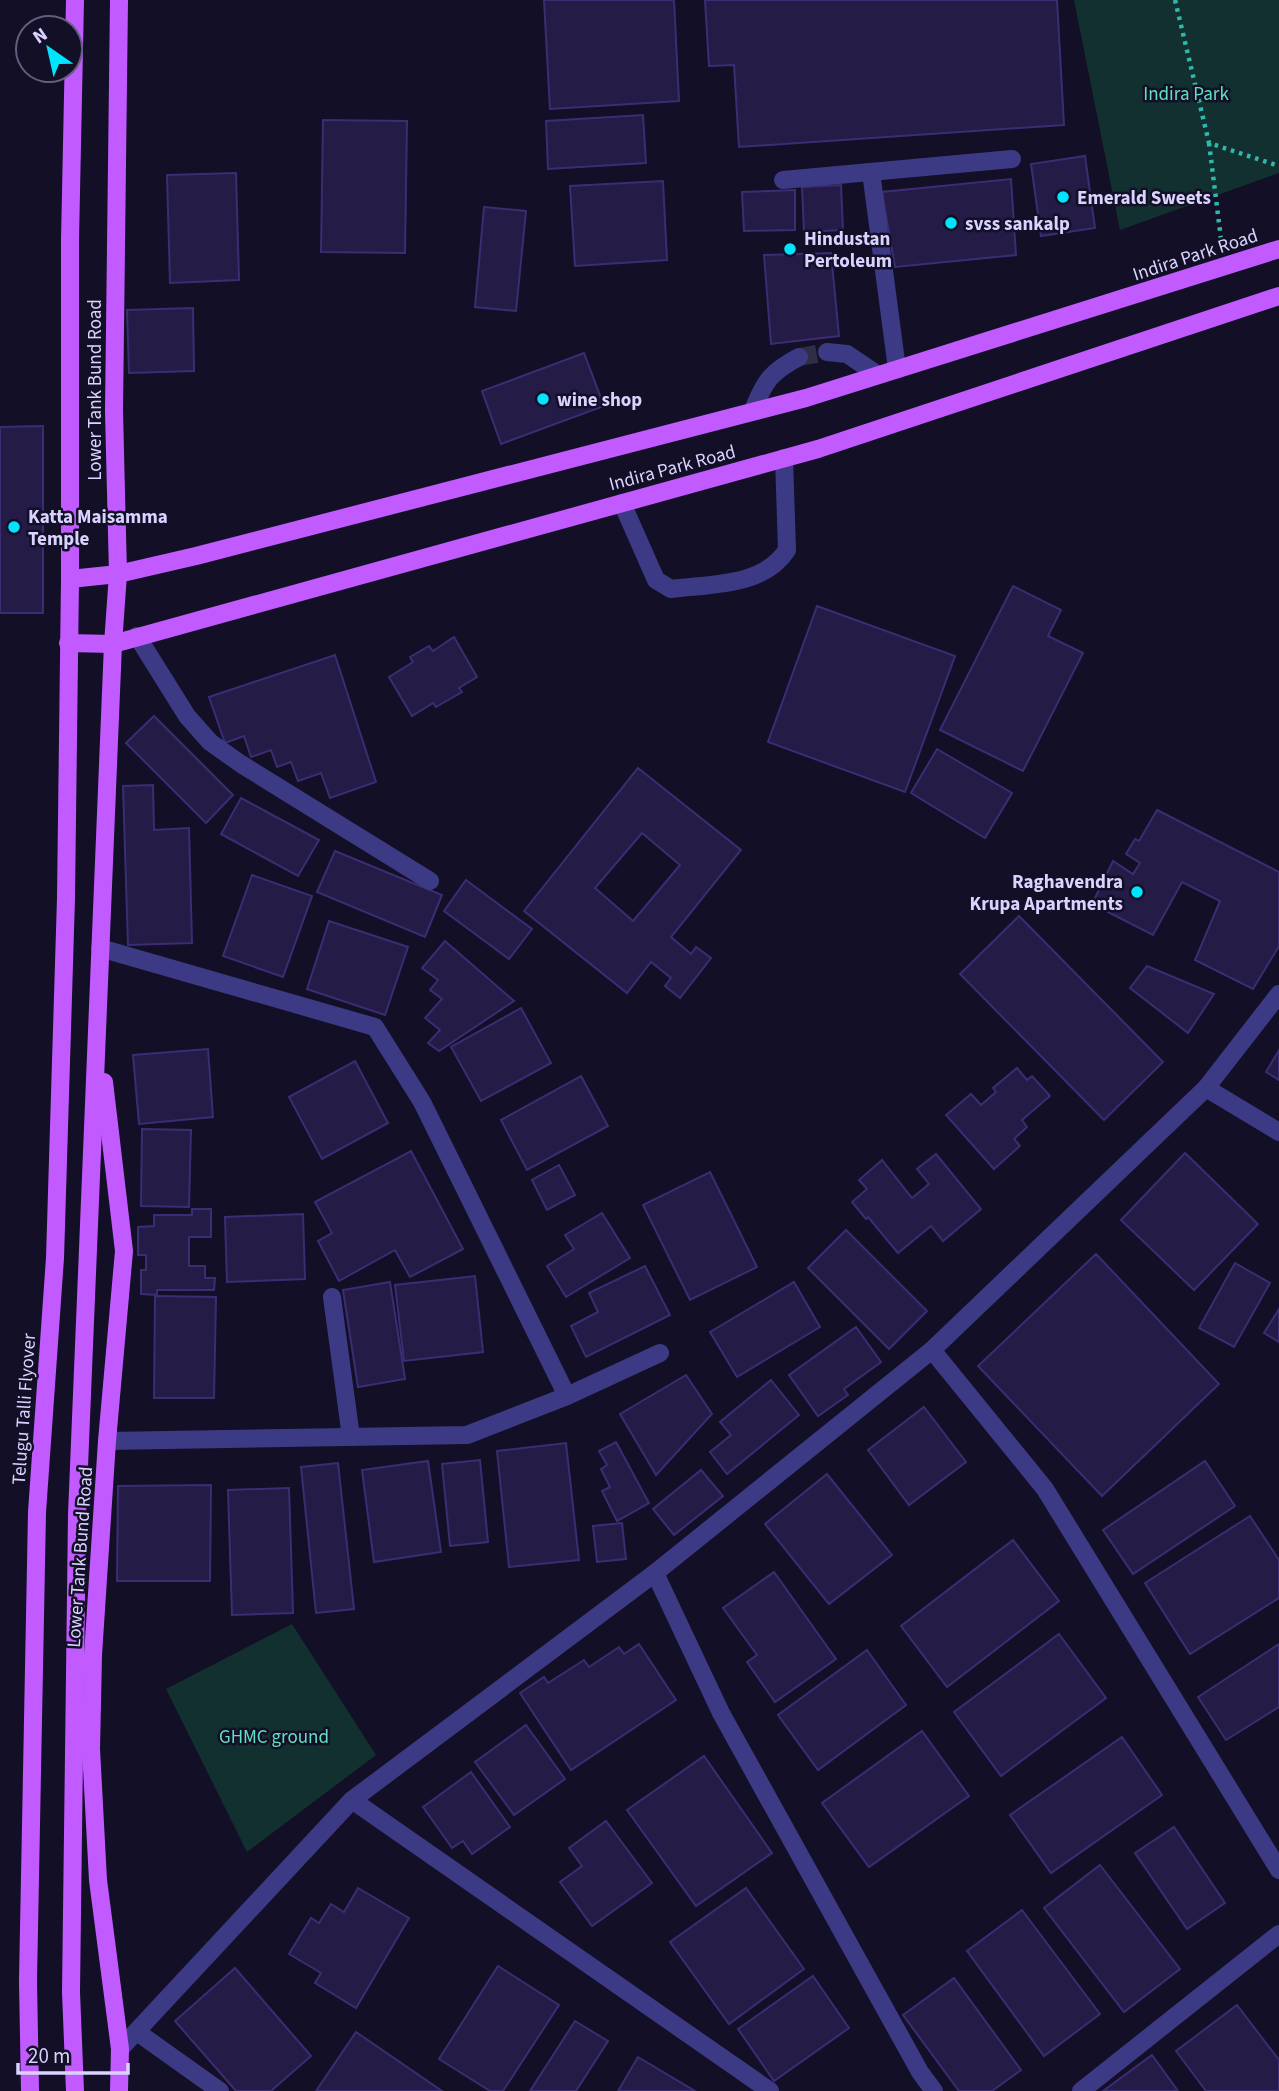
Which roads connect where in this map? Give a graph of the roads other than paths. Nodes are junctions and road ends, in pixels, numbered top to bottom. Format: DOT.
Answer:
graph roads {
  1 [pos="75,0"];
  2 [pos="119,0"];
  3 [pos="1012,159"];
  4 [pos="872,172"];
  5 [pos="783,180"];
  6 [pos="1279,249"];
  7 [pos="1279,296"];
  8 [pos="827,352"];
  9 [pos="799,357"];
  10 [pos="897,369"];
  11 [pos="878,375"];
  12 [pos="753,410"];
  13 [pos="784,458"];
  14 [pos="622,503"];
  15 [pos="118,574"];
  16 [pos="70,579"];
  17 [pos="137,636"];
  18 [pos="68,643"];
  19 [pos="113,644"];
  20 [pos="430,881"];
  21 [pos="66,898"];
  22 [pos="100,948"];
  23 [pos="1279,994"];
  24 [pos="98,1026"];
  25 [pos="1206,1088"];
  26 [pos="1279,1132"];
  27 [pos="332,1297"];
  28 [pos="932,1350"];
  29 [pos="660,1353"];
  30 [pos="567,1396"];
  31 [pos="351,1437"];
  32 [pos="107,1441"];
  33 [pos="655,1573"];
  34 [pos="352,1800"];
  35 [pos="1279,1870"];
  36 [pos="1279,1934"];
  37 [pos="136,2032"];
  38 [pos="120,2049"];
  39 [pos="30,2091"];
  40 [pos="75,2091"];
  41 [pos="119,2091"];
  42 [pos="220,2091"];
  43 [pos="770,2091"];
  44 [pos="934,2091"];
  45 [pos="1081,2091"];
  1 -- 16 [label="main road, Lower Tank Bund Road"];
  2 -- 15 [label="main road, Lower Tank Bund Road"];
  3 -- 4 [label="street"];
  4 -- 5 [label="street"];
  4 -- 10 [label="street"];
  6 -- 10 [label="main road, Indira Park Road"];
  7 -- 13 [label="main road, Indira Park Road"];
  8 -- 11 [label="street"];
  9 -- 12 [label="street"];
  10 -- 11 [label="main road, Indira Park Road"];
  11 -- 12 [label="main road, Indira Park Road"];
  12 -- 15 [label="main road, Indira Park Road"];
  13 -- 14 [label="main road, Indira Park Road"];
  13 -- 14 [label="street"];
  14 -- 17 [label="main road, Indira Park Road"];
  15 -- 16 [label="main road, Indira Park Road"];
  15 -- 19 [label="main road, Lower Tank Bund Road"];
  16 -- 18 [label="main road, Lower Tank Bund Road"];
  17 -- 19 [label="main road, Indira Park Road"];
  17 -- 20 [label="street"];
  18 -- 19 [label="main road, Indira Park Road"];
  18 -- 21 [label="main road, Lower Tank Bund Road"];
  19 -- 22 [label="main road, Lower Tank Bund Road"];
  21 -- 39 [label="main road, Telugu Talli Flyover"];
  22 -- 24 [label="main road"];
  22 -- 30 [label="street"];
  23 -- 25 [label="street"];
  24 -- 32 [label="main road, Lower Tank Bund Road"];
  24 -- 40 [label="main road"];
  25 -- 26 [label="street"];
  25 -- 28 [label="street"];
  27 -- 31 [label="street"];
  28 -- 33 [label="street"];
  28 -- 35 [label="street"];
  29 -- 30 [label="street"];
  30 -- 31 [label="street"];
  31 -- 32 [label="street"];
  32 -- 38 [label="main road, Lower Tank Bund Road"];
  33 -- 34 [label="street"];
  33 -- 44 [label="street"];
  34 -- 37 [label="street"];
  34 -- 43 [label="street"];
  36 -- 45 [label="street"];
  37 -- 38 [label="street"];
  37 -- 42 [label="street"];
  38 -- 41 [label="main road, Lower Tank Bund Road"];
}
